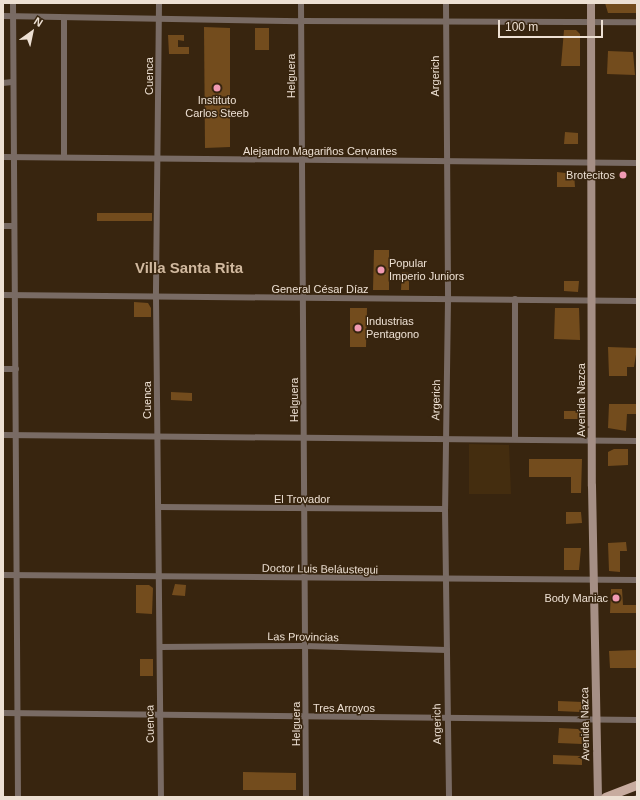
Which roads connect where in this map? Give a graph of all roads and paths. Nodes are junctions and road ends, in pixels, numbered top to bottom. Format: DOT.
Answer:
graph roads {
  1 [pos="12,3"];
  2 [pos="159,3"];
  3 [pos="301,3"];
  4 [pos="446,3"];
  5 [pos="591,3"];
  6 [pos="3,16"];
  7 [pos="12,16"];
  8 [pos="64,18"];
  9 [pos="159,18"];
  10 [pos="301,21"];
  11 [pos="446,22"];
  12 [pos="591,22"];
  13 [pos="637,22"];
  14 [pos="12,82"];
  15 [pos="3,83"];
  16 [pos="64,156"];
  17 [pos="3,157"];
  18 [pos="13,157"];
  19 [pos="159,159"];
  20 [pos="302,161"];
  21 [pos="445,161"];
  22 [pos="591,162"];
  23 [pos="637,163"];
  24 [pos="3,226"];
  25 [pos="13,226"];
  26 [pos="3,295"];
  27 [pos="14,296"];
  28 [pos="156,297"];
  29 [pos="304,299"];
  30 [pos="515,299"];
  31 [pos="448,300"];
  32 [pos="592,301"];
  33 [pos="637,302"];
  34 [pos="3,369"];
  35 [pos="16,369"];
  36 [pos="3,435"];
  37 [pos="17,435"];
  38 [pos="157,436"];
  39 [pos="304,439"];
  40 [pos="445,439"];
  41 [pos="515,439"];
  42 [pos="592,440"];
  43 [pos="637,441"];
  44 [pos="159,507"];
  45 [pos="445,509"];
  46 [pos="304,510"];
  47 [pos="3,575"];
  48 [pos="17,575"];
  49 [pos="158,576"];
  50 [pos="305,579"];
  51 [pos="447,580"];
  52 [pos="594,580"];
  53 [pos="637,580"];
  54 [pos="305,646"];
  55 [pos="160,647"];
  56 [pos="447,650"];
  57 [pos="3,713"];
  58 [pos="17,713"];
  59 [pos="159,715"];
  60 [pos="306,718"];
  61 [pos="447,718"];
  62 [pos="637,720"];
  63 [pos="596,721"];
  64 [pos="637,785"];
  65 [pos="637,796"];
  66 [pos="18,797"];
  67 [pos="161,797"];
  68 [pos="306,797"];
  69 [pos="449,797"];
  70 [pos="598,797"];
  71 [pos="605,797"];
  72 [pos="634,797"];
  1 -- 7 [label="street"];
  2 -- 9 [label="street, Cuenca"];
  3 -- 10 [label="street, Helguera"];
  4 -- 11 [label="street, Argerich"];
  5 -- 12 [label="main road, Avenida Nazca"];
  6 -- 7 [label="street"];
  7 -- 8 [label="street"];
  7 -- 14 [label="street"];
  8 -- 9 [label="street"];
  8 -- 16 [label="street"];
  9 -- 10 [label="street"];
  9 -- 19 [label="street, Cuenca"];
  10 -- 11 [label="street"];
  10 -- 20 [label="street, Helguera"];
  11 -- 12 [label="street"];
  11 -- 21 [label="street, Argerich"];
  12 -- 13 [label="street"];
  12 -- 22 [label="main road, Avenida Nazca"];
  14 -- 15 [label="street"];
  14 -- 18 [label="street"];
  16 -- 18 [label="street, Alejandro Magariños Cervantes"];
  16 -- 19 [label="street, Alejandro Magariños Cervantes"];
  17 -- 18 [label="street, Alejandro Magariños Cervantes"];
  18 -- 25 [label="street"];
  19 -- 20 [label="street, Alejandro Magariños Cervantes"];
  19 -- 28 [label="street, Cuenca"];
  20 -- 21 [label="street, Alejandro Magariños Cervantes"];
  20 -- 29 [label="street, Helguera"];
  21 -- 22 [label="street, Alejandro Magariños Cervantes"];
  21 -- 31 [label="street, Argerich"];
  22 -- 23 [label="street, Alejandro Magariños Cervantes"];
  22 -- 32 [label="main road, Avenida Nazca"];
  24 -- 25 [label="street"];
  25 -- 27 [label="street"];
  26 -- 27 [label="street, General César Díaz"];
  27 -- 28 [label="street, General César Díaz"];
  27 -- 35 [label="street"];
  28 -- 29 [label="street, General César Díaz"];
  28 -- 38 [label="street, Cuenca"];
  29 -- 31 [label="street, General César Díaz"];
  29 -- 39 [label="street, Helguera"];
  30 -- 31 [label="street, General César Díaz"];
  30 -- 32 [label="street, General César Díaz"];
  30 -- 41 [label="street"];
  31 -- 40 [label="street, Argerich"];
  32 -- 33 [label="street, General César Díaz"];
  32 -- 42 [label="main road, Avenida Nazca"];
  34 -- 35 [label="street"];
  35 -- 37 [label="street"];
  36 -- 37 [label="street"];
  37 -- 38 [label="street"];
  37 -- 48 [label="street"];
  38 -- 39 [label="street"];
  38 -- 44 [label="street, Cuenca"];
  39 -- 40 [label="street"];
  39 -- 46 [label="street, Helguera"];
  40 -- 41 [label="street"];
  40 -- 45 [label="street, Argerich"];
  41 -- 42 [label="street"];
  42 -- 43 [label="street"];
  42 -- 52 [label="main road, Avenida Nazca"];
  44 -- 46 [label="street, El Trovador"];
  44 -- 49 [label="street, Cuenca"];
  45 -- 46 [label="street, El Trovador"];
  45 -- 51 [label="street, Argerich"];
  46 -- 50 [label="street, Helguera"];
  47 -- 48 [label="street, Doctor Luis Beláustegui"];
  48 -- 49 [label="street, Doctor Luis Beláustegui"];
  48 -- 58 [label="street"];
  49 -- 50 [label="street, Doctor Luis Beláustegui"];
  49 -- 55 [label="street, Cuenca"];
  50 -- 51 [label="street, Doctor Luis Beláustegui"];
  50 -- 54 [label="street, Helguera"];
  51 -- 52 [label="street, Doctor Luis Beláustegui"];
  51 -- 56 [label="street, Argerich"];
  52 -- 53 [label="street, Doctor Luis Beláustegui"];
  52 -- 63 [label="main road, Avenida Nazca"];
  54 -- 55 [label="street, Las Provincias"];
  54 -- 56 [label="street, Las Provincias"];
  54 -- 60 [label="street, Helguera"];
  55 -- 59 [label="street, Cuenca"];
  56 -- 61 [label="street, Argerich"];
  57 -- 58 [label="street, Tres Arroyos"];
  58 -- 59 [label="street, Tres Arroyos"];
  58 -- 66 [label="street"];
  59 -- 60 [label="street, Tres Arroyos"];
  59 -- 67 [label="street, Cuenca"];
  60 -- 61 [label="street, Tres Arroyos"];
  60 -- 68 [label="street, Helguera"];
  61 -- 63 [label="street, Tres Arroyos"];
  61 -- 69 [label="street, Argerich"];
  62 -- 63 [label="street, Tres Arroyos"];
  63 -- 70 [label="main road, Avenida Nazca"];
  64 -- 71 [label="main road"];
  65 -- 72 [label="lane"];
}
